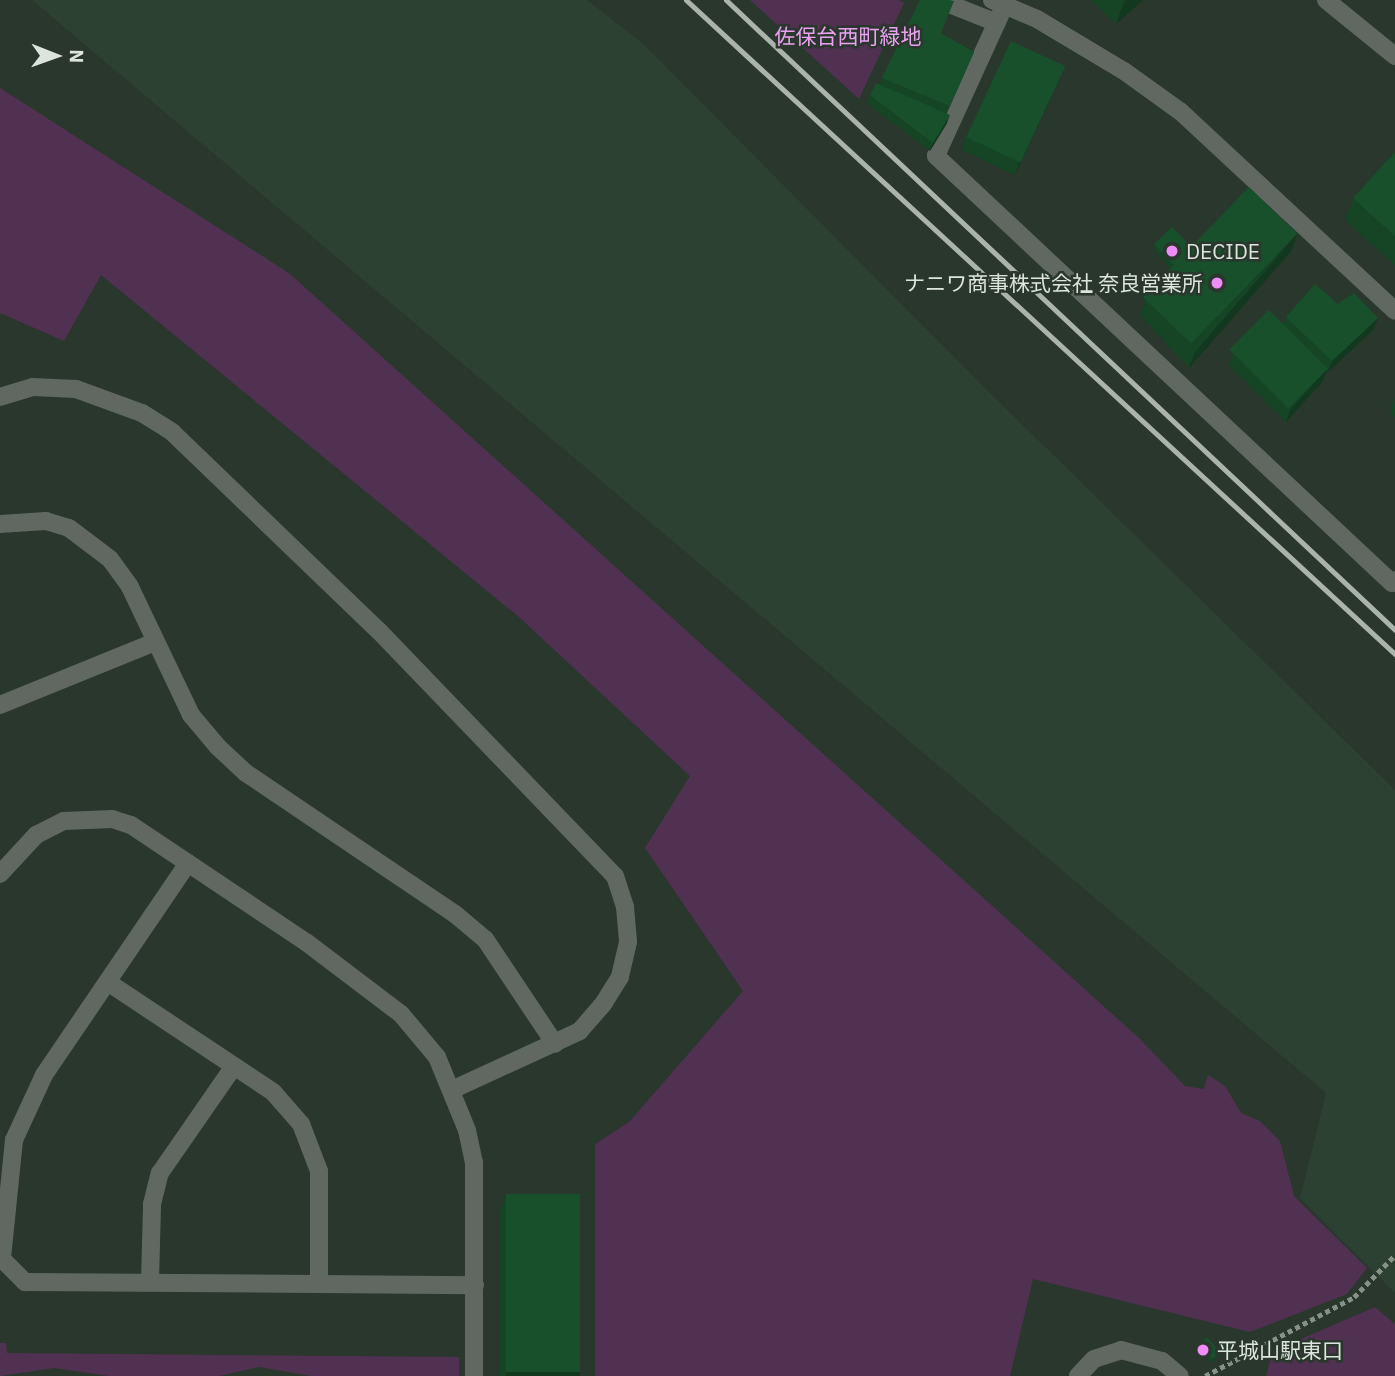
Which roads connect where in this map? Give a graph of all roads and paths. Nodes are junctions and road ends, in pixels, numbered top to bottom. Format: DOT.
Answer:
graph roads {
  1 [pos="939,0"];
  2 [pos="1326,0"];
  3 [pos="1001,2"];
  4 [pos="997,23"];
  5 [pos="1395,56"];
  6 [pos="1395,311"];
  7 [pos="0,397"];
  8 [pos="0,524"];
  9 [pos="1395,580"];
  10 [pos="153,643"];
  11 [pos="0,705"];
  12 [pos="188,863"];
  13 [pos="0,874"];
  14 [pos="109,983"];
  15 [pos="555,1044"];
  16 [pos="233,1066"];
  17 [pos="452,1090"];
  18 [pos="1395,1255"];
  19 [pos="150,1282"];
  20 [pos="319,1284"];
  21 [pos="475,1285"];
  22 [pos="474,1376"];
  23 [pos="1078,1376"];
  24 [pos="1180,1376"];
  25 [pos="1205,1376"];
  1 -- 4 [label="street"];
  2 -- 5 [label="street"];
  3 -- 4 [label="street"];
  3 -- 6 [label="street"];
  4 -- 9 [label="street"];
  7 -- 15 [label="street"];
  8 -- 10 [label="street"];
  10 -- 11 [label="street"];
  10 -- 15 [label="street"];
  12 -- 13 [label="street"];
  12 -- 14 [label="street"];
  12 -- 17 [label="street"];
  14 -- 16 [label="street"];
  14 -- 19 [label="street"];
  15 -- 17 [label="street"];
  16 -- 19 [label="street"];
  16 -- 20 [label="street"];
  17 -- 21 [label="street"];
  18 -- 25 [label="path"];
  19 -- 20 [label="street"];
  20 -- 21 [label="street"];
  21 -- 22 [label="street"];
  23 -- 24 [label="street"];
}
